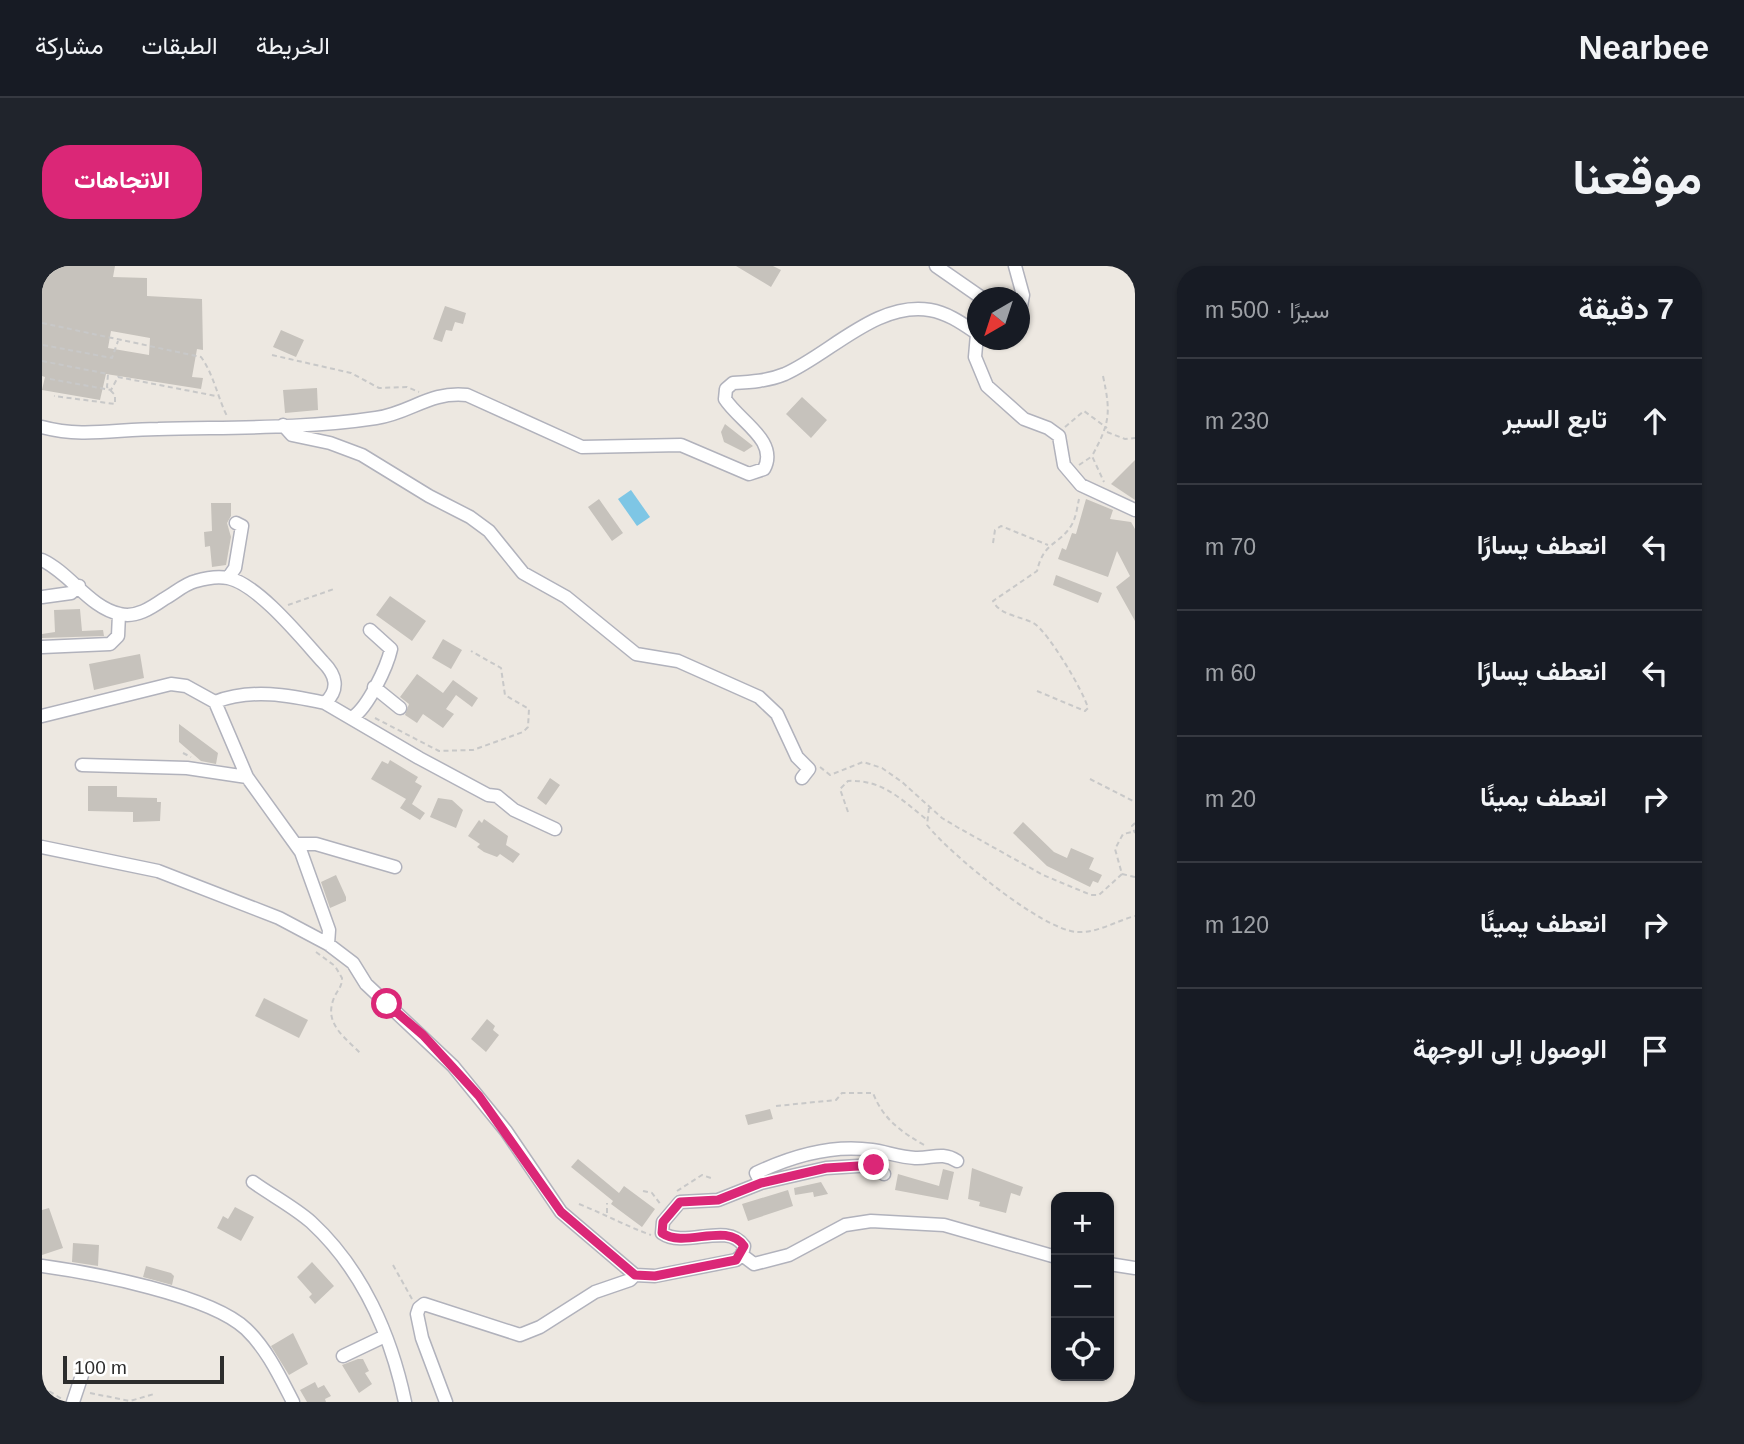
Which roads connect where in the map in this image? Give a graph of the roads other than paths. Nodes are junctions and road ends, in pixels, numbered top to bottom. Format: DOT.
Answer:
graph roads {
  1 [pos="936,266"];
  2 [pos="1015,266"];
  3 [pos="1021,287"];
  4 [pos="967,288"];
  5 [pos="967,328"];
  6 [pos="975,350"];
  7 [pos="283,425"];
  8 [pos="42,427"];
  9 [pos="1135,510"];
  10 [pos="236,523"];
  11 [pos="42,560"];
  12 [pos="228,578"];
  13 [pos="79,586"];
  14 [pos="42,597"];
  15 [pos="119,614"];
  16 [pos="370,630"];
  17 [pos="42,647"];
  18 [pos="374,687"];
  19 [pos="215,702"];
  20 [pos="326,702"];
  21 [pos="400,708"];
  22 [pos="358,715"];
  23 [pos="42,716"];
  24 [pos="82,765"];
  25 [pos="247,777"];
  26 [pos="802,778"];
  27 [pos="555,829"];
  28 [pos="296,844"];
  29 [pos="42,847"];
  30 [pos="395,867"];
  31 [pos="328,944"];
  32 [pos="957,1161"];
  33 [pos="884,1174"];
  34 [pos="253,1182"];
  35 [pos="761,1183"];
  36 [pos="742,1255"];
  37 [pos="1051,1256"];
  38 [pos="1114,1265"];
  39 [pos="42,1266"];
  40 [pos="1135,1268"];
  41 [pos="635,1275"];
  42 [pos="385,1336"];
  43 [pos="343,1356"];
  44 [pos="82,1375"];
  45 [pos="76,1396"];
  46 [pos="293,1402"];
  47 [pos="405,1402"];
  48 [pos="446,1402"];
  1 -- 4 [label="street"];
  2 -- 3 [label="street"];
  5 -- 7 [label="street"];
  6 -- 9 [label="street"];
  7 -- 8 [label="street"];
  7 -- 26 [label="street"];
  10 -- 12 [label="street"];
  11 -- 13 [label="street"];
  12 -- 15 [label="street"];
  12 -- 20 [label="street"];
  13 -- 14 [label="street"];
  13 -- 15 [label="street"];
  15 -- 17 [label="street"];
  16 -- 18 [label="street"];
  18 -- 21 [label="street"];
  18 -- 22 [label="street"];
  19 -- 20 [label="street"];
  19 -- 23 [label="street"];
  19 -- 25 [label="street"];
  20 -- 22 [label="street"];
  22 -- 27 [label="street"];
  24 -- 25 [label="street"];
  25 -- 28 [label="street"];
  28 -- 30 [label="street"];
  28 -- 31 [label="street"];
  29 -- 31 [label="street"];
  31 -- 41 [label="street"];
  32 -- 35 [label="street"];
  33 -- 35 [label="street"];
  34 -- 42 [label="street"];
  35 -- 36 [label="street"];
  36 -- 37 [label="street"];
  36 -- 41 [label="street"];
  38 -- 40 [label="street"];
  39 -- 46 [label="street"];
  41 -- 48 [label="street"];
  42 -- 43 [label="street"];
  42 -- 47 [label="street"];
  44 -- 45 [label="street"];
}
